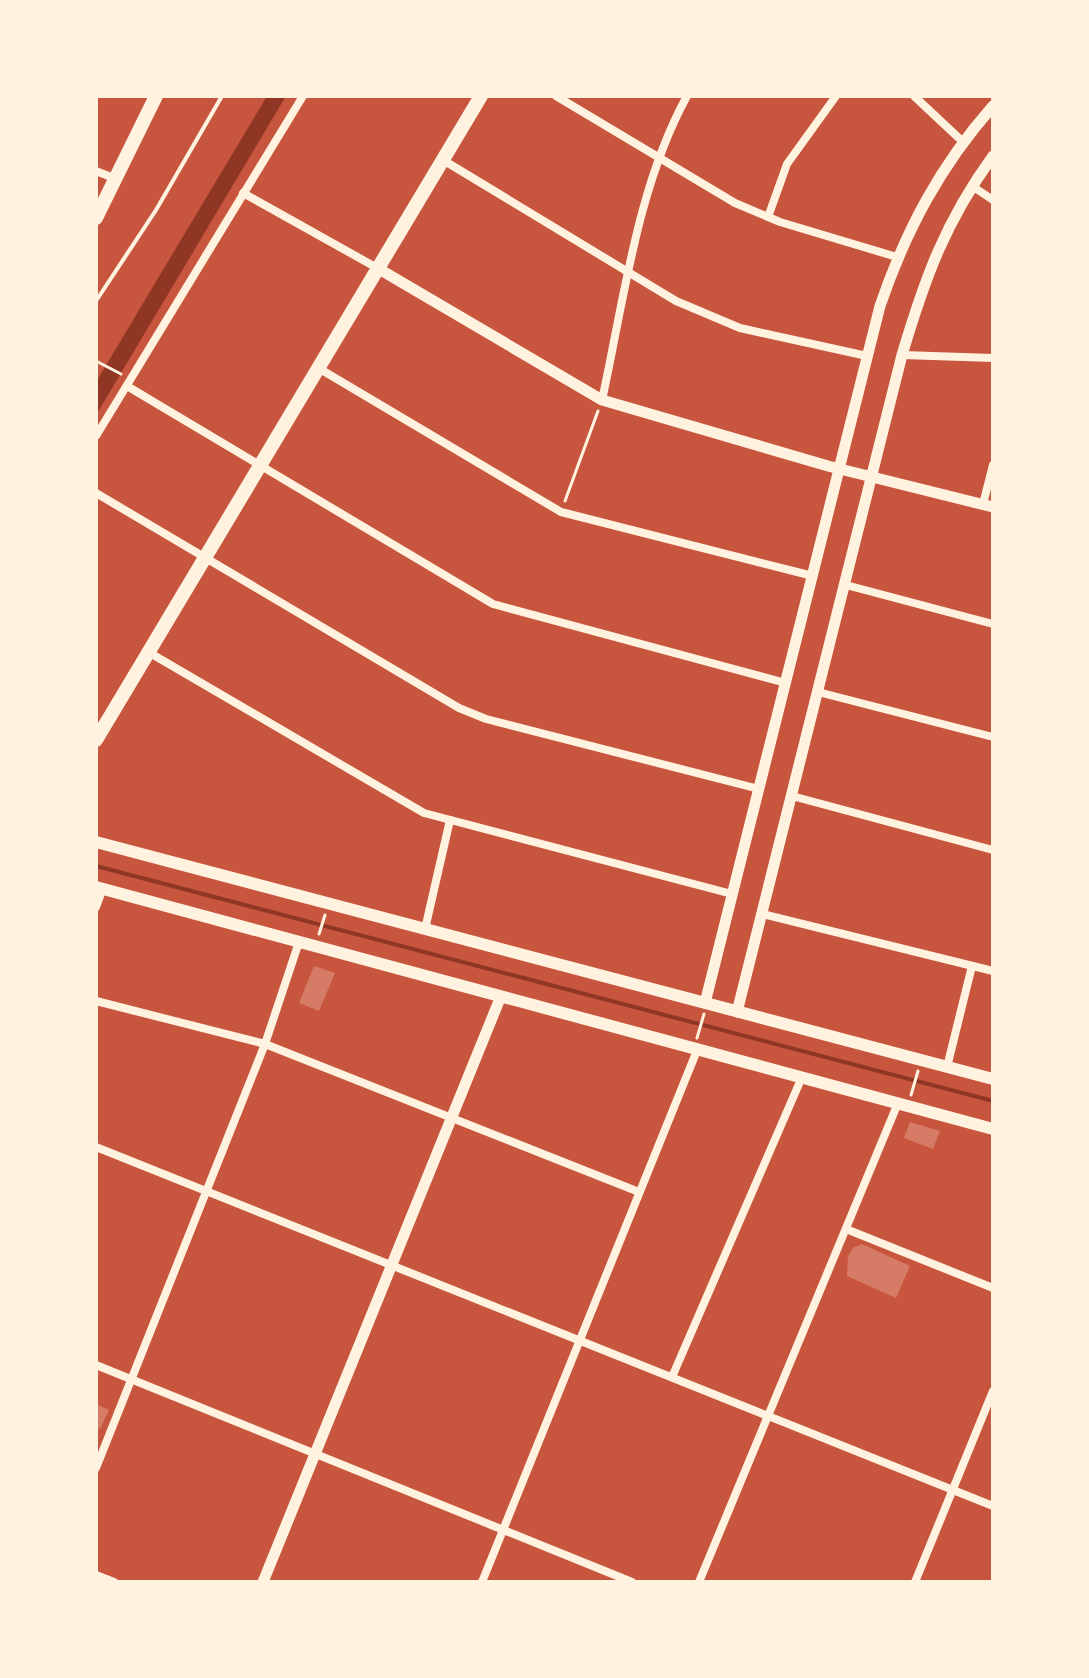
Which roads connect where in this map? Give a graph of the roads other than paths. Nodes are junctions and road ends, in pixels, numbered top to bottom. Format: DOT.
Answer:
graph roads {
  1 [pos="156,96"];
  2 [pos="222,96"];
  3 [pos="303,96"];
  4 [pos="481,96"];
  5 [pos="556,96"];
  6 [pos="687,96"];
  7 [pos="836,96"];
  8 [pos="914,96"];
  9 [pos="993,106"];
  10 [pos="962,141"];
  11 [pos="993,156"];
  12 [pos="443,160"];
  13 [pos="660,160"];
  14 [pos="96,171"];
  15 [pos="116,179"];
  16 [pos="972,186"];
  17 [pos="243,193"];
  18 [pos="993,200"];
  19 [pos="768,217"];
  20 [pos="96,218"];
  21 [pos="897,257"];
  22 [pos="379,269"];
  23 [pos="629,275"];
  24 [pos="96,301"];
  25 [pos="902,355"];
  26 [pos="867,356"];
  27 [pos="993,358"];
  28 [pos="320,369"];
  29 [pos="127,386"];
  30 [pos="602,400"];
  31 [pos="96,436"];
  32 [pos="262,463"];
  33 [pos="993,465"];
  34 [pos="840,469"];
  35 [pos="873,477"];
  36 [pos="96,493"];
  37 [pos="988,506"];
  38 [pos="205,558"];
  39 [pos="813,576"];
  40 [pos="846,585"];
  41 [pos="993,624"];
  42 [pos="150,653"];
  43 [pos="786,683"];
  44 [pos="818,692"];
  45 [pos="993,737"];
  46 [pos="96,740"];
  47 [pos="759,789"];
  48 [pos="792,796"];
  49 [pos="450,820"];
  50 [pos="96,842"];
  51 [pos="993,850"];
  52 [pos="100,888"];
  53 [pos="732,894"];
  54 [pos="96,907"];
  55 [pos="762,914"];
  56 [pos="425,929"];
  57 [pos="299,942"];
  58 [pos="972,966"];
  59 [pos="993,971"];
  60 [pos="501,996"];
  61 [pos="96,1001"];
  62 [pos="705,1007"];
  63 [pos="737,1012"];
  64 [pos="265,1044"];
  65 [pos="697,1044"];
  66 [pos="947,1067"];
  67 [pos="802,1077"];
  68 [pos="993,1079"];
  69 [pos="898,1103"];
  70 [pos="452,1118"];
  71 [pos="993,1129"];
  72 [pos="96,1147"];
  73 [pos="206,1191"];
  74 [pos="639,1192"];
  75 [pos="846,1229"];
  76 [pos="392,1265"];
  77 [pos="993,1288"];
  78 [pos="580,1340"];
  79 [pos="96,1365"];
  80 [pos="672,1377"];
  81 [pos="132,1380"];
  82 [pos="993,1391"];
  83 [pos="768,1416"];
  84 [pos="315,1454"];
  85 [pos="96,1468"];
  86 [pos="953,1490"];
  87 [pos="993,1506"];
  88 [pos="503,1530"];
  89 [pos="96,1575"];
  90 [pos="114,1582"];
  91 [pos="263,1582"];
  92 [pos="482,1582"];
  93 [pos="632,1582"];
  94 [pos="699,1582"];
  95 [pos="915,1582"];
  1 -- 15 [label="main road"];
  2 -- 24 [label="lane"];
  3 -- 17 [label="street"];
  4 -- 12 [label="main road"];
  5 -- 13 [label="street"];
  6 -- 13 [label="street"];
  7 -- 19 [label="street"];
  8 -- 10 [label="street"];
  9 -- 10 [label="street"];
  10 -- 21 [label="street"];
  11 -- 16 [label="street"];
  12 -- 22 [label="main road"];
  12 -- 23 [label="street"];
  13 -- 19 [label="street"];
  13 -- 23 [label="street"];
  14 -- 15 [label="street"];
  15 -- 20 [label="main road"];
  16 -- 18 [label="street"];
  16 -- 25 [label="street"];
  17 -- 22 [label="street"];
  17 -- 29 [label="street"];
  19 -- 21 [label="street"];
  21 -- 26 [label="street"];
  22 -- 28 [label="main road"];
  22 -- 30 [label="street"];
  23 -- 26 [label="street"];
  23 -- 30 [label="street"];
  25 -- 27 [label="street"];
  25 -- 35 [label="street"];
  26 -- 34 [label="street"];
  28 -- 32 [label="main road"];
  28 -- 39 [label="street"];
  29 -- 31 [label="street"];
  29 -- 32 [label="street"];
  30 -- 34 [label="street"];
  32 -- 38 [label="main road"];
  32 -- 43 [label="street"];
  33 -- 37 [label="street"];
  34 -- 35 [label="street"];
  34 -- 39 [label="street"];
  35 -- 37 [label="street"];
  35 -- 40 [label="street"];
  36 -- 38 [label="street"];
  38 -- 42 [label="main road"];
  38 -- 47 [label="street"];
  39 -- 43 [label="street"];
  40 -- 41 [label="street"];
  40 -- 44 [label="street"];
  42 -- 46 [label="main road"];
  42 -- 49 [label="street"];
  43 -- 47 [label="street"];
  44 -- 45 [label="street"];
  44 -- 48 [label="street"];
  47 -- 53 [label="street"];
  48 -- 51 [label="street"];
  48 -- 55 [label="street"];
  49 -- 53 [label="street"];
  49 -- 56 [label="street"];
  50 -- 56 [label="main road"];
  52 -- 54 [label="street"];
  52 -- 57 [label="main road"];
  53 -- 62 [label="street"];
  55 -- 58 [label="street"];
  55 -- 63 [label="street"];
  56 -- 62 [label="main road"];
  57 -- 60 [label="main road"];
  57 -- 64 [label="street"];
  58 -- 59 [label="street"];
  58 -- 66 [label="street"];
  60 -- 65 [label="main road"];
  60 -- 70 [label="street"];
  61 -- 64 [label="street"];
  62 -- 63 [label="main road"];
  63 -- 66 [label="main road"];
  64 -- 70 [label="street"];
  64 -- 73 [label="street"];
  65 -- 67 [label="main road"];
  65 -- 74 [label="street"];
  66 -- 68 [label="main road"];
  67 -- 69 [label="main road"];
  67 -- 80 [label="street"];
  69 -- 71 [label="main road"];
  69 -- 75 [label="street"];
  70 -- 74 [label="street"];
  70 -- 76 [label="street"];
  72 -- 73 [label="street"];
  73 -- 76 [label="street"];
  73 -- 81 [label="street"];
  74 -- 78 [label="street"];
  75 -- 77 [label="street"];
  75 -- 83 [label="street"];
  76 -- 78 [label="street"];
  76 -- 84 [label="street"];
  78 -- 80 [label="street"];
  78 -- 88 [label="street"];
  79 -- 81 [label="street"];
  80 -- 83 [label="street"];
  81 -- 84 [label="street"];
  81 -- 85 [label="street"];
  82 -- 86 [label="street"];
  83 -- 86 [label="street"];
  83 -- 94 [label="street"];
  84 -- 88 [label="street"];
  84 -- 91 [label="street"];
  86 -- 87 [label="street"];
  86 -- 95 [label="street"];
  88 -- 92 [label="street"];
  88 -- 93 [label="street"];
  89 -- 90 [label="street"];
}
